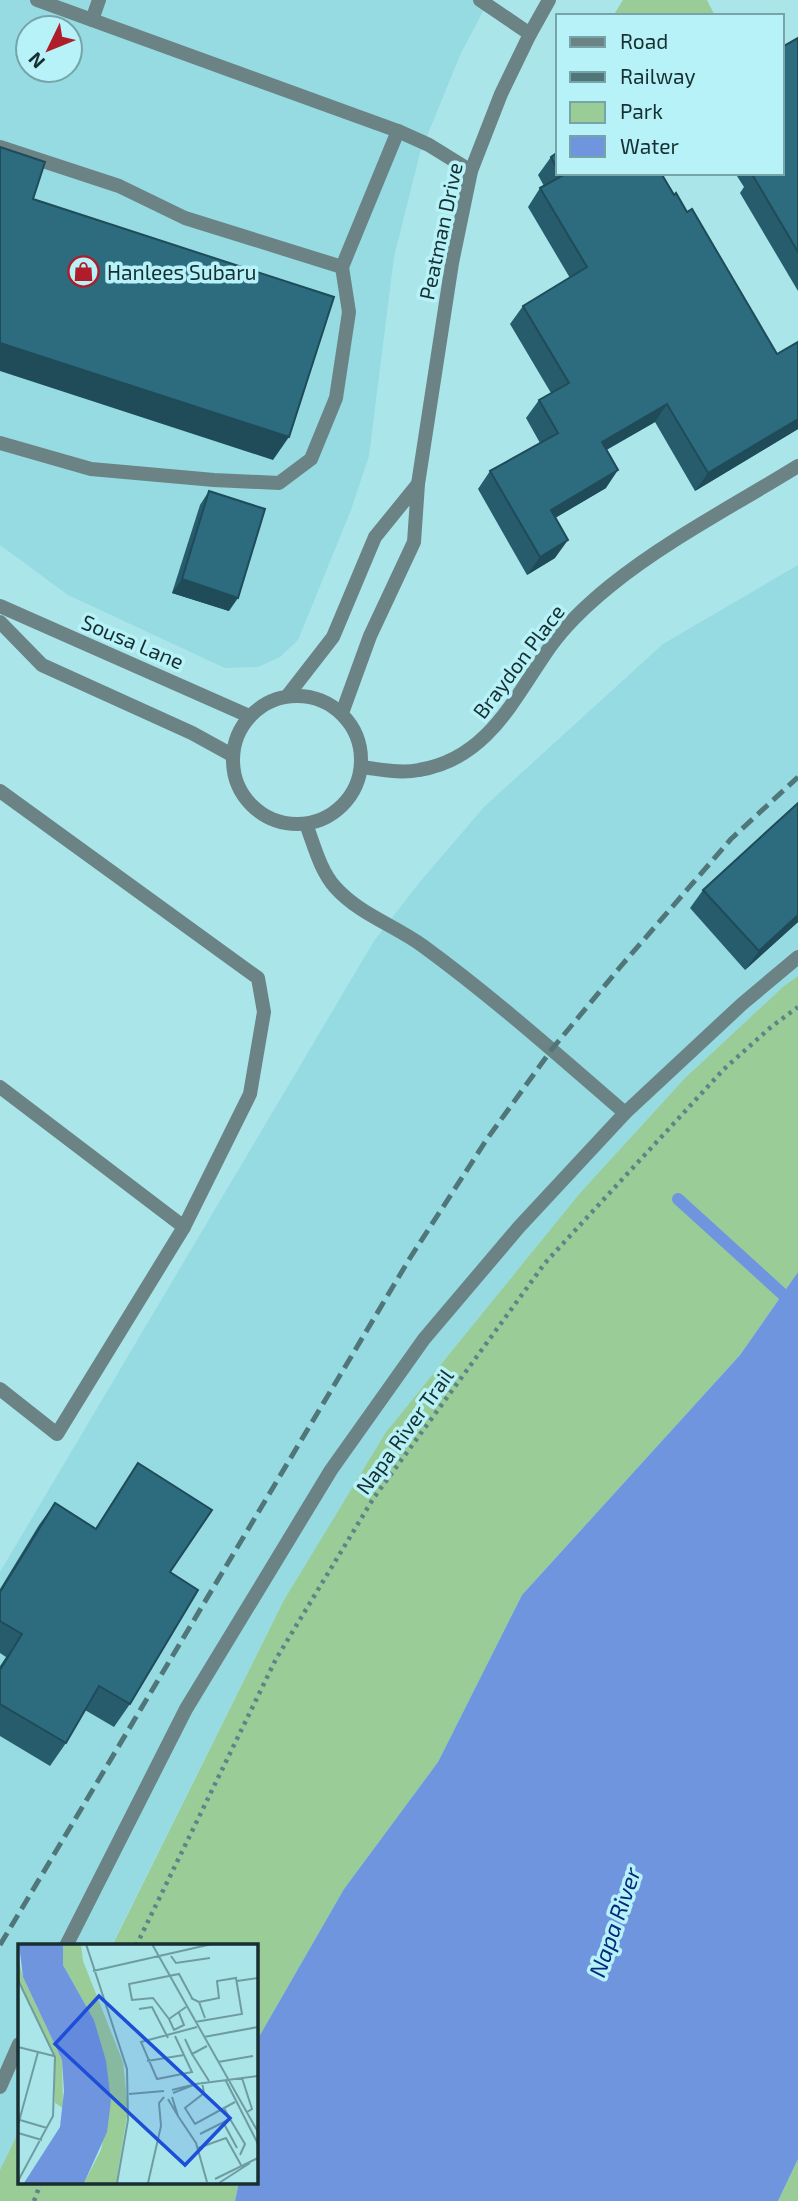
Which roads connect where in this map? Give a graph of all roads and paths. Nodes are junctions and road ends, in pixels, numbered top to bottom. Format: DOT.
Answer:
graph roads {
  1 [pos="37,0"];
  2 [pos="99,0"];
  3 [pos="480,0"];
  4 [pos="549,0"];
  5 [pos="92,20"];
  6 [pos="530,34"];
  7 [pos="398,131"];
  8 [pos="0,147"];
  9 [pos="471,171"];
  10 [pos="342,267"];
  11 [pos="0,443"];
  12 [pos="798,466"];
  13 [pos="418,484"];
  14 [pos="0,606"];
  15 [pos="0,622"];
  16 [pos="288,695"];
  17 [pos="342,713"];
  18 [pos="249,716"];
  19 [pos="232,755"];
  20 [pos="361,767"];
  21 [pos="0,791"];
  22 [pos="306,824"];
  23 [pos="798,957"];
  24 [pos="798,1007"];
  25 [pos="0,1087"];
  26 [pos="625,1113"];
  27 [pos="184,1227"];
  28 [pos="0,1390"];
  29 [pos="67,1944"];
  30 [pos="135,1944"];
  31 [pos="18,2046"];
  32 [pos="0,2087"];
  33 [pos="40,2184"];
  34 [pos="34,2201"];
  1 -- 5 [label="street"];
  2 -- 5 [label="street"];
  3 -- 6 [label="street"];
  4 -- 6 [label="street, Peatman Drive"];
  5 -- 7 [label="street"];
  6 -- 9 [label="street, Peatman Drive"];
  7 -- 9 [label="street"];
  7 -- 10 [label="street"];
  8 -- 10 [label="street"];
  9 -- 13 [label="street, Peatman Drive"];
  10 -- 11 [label="street"];
  12 -- 20 [label="street, Braydon Place"];
  13 -- 16 [label="street"];
  13 -- 17 [label="street, Peatman Drive"];
  14 -- 18 [label="street, Sousa Lane"];
  15 -- 19 [label="street"];
  16 -- 17 [label="street"];
  16 -- 18 [label="street"];
  17 -- 20 [label="street"];
  18 -- 19 [label="street"];
  19 -- 22 [label="street"];
  20 -- 22 [label="street"];
  21 -- 27 [label="street"];
  22 -- 26 [label="street"];
  23 -- 26 [label="street"];
  24 -- 30 [label="path, Napa River Trail"];
  25 -- 27 [label="street"];
  26 -- 29 [label="street"];
  27 -- 28 [label="street"];
  31 -- 32 [label="street"];
  33 -- 34 [label="path"];
}
